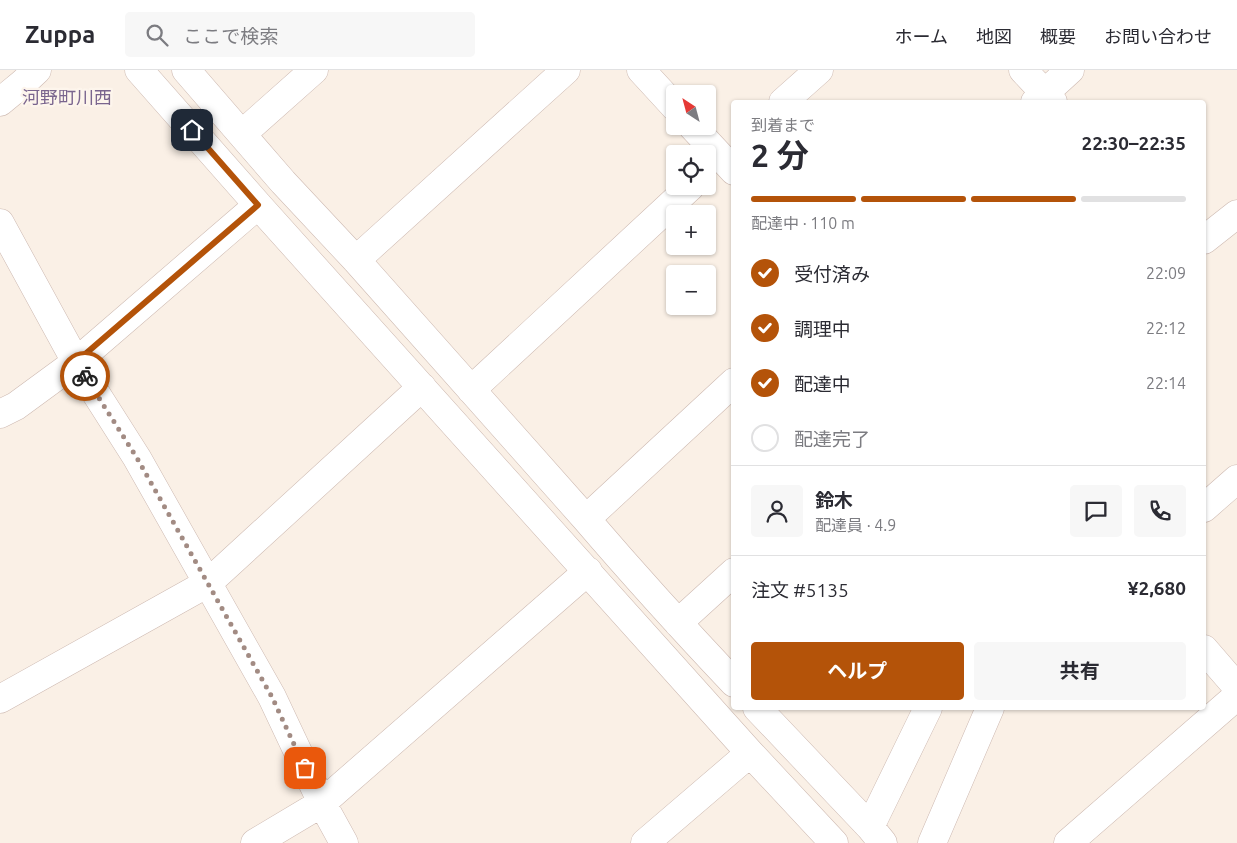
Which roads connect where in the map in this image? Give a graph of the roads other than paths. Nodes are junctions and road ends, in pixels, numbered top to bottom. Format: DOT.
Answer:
graph roads {
  1 [pos="37,70"];
  2 [pos="139,70"];
  3 [pos="186,70"];
  4 [pos="314,70"];
  5 [pos="566,70"];
  6 [pos="640,70"];
  7 [pos="819,70"];
  8 [pos="1023,70"];
  9 [pos="1070,70"];
  10 [pos="666,97"];
  11 [pos="1044,99"];
  12 [pos="785,100"];
  13 [pos="0,102"];
  14 [pos="242,134"];
  15 [pos="700,135"];
  16 [pos="724,162"];
  17 [pos="681,195"];
  18 [pos="258,205"];
  19 [pos="1237,214"];
  20 [pos="0,223"];
  21 [pos="1206,238"];
  22 [pos="356,260"];
  23 [pos="76,362"];
  24 [pos="731,385"];
  25 [pos="422,388"];
  26 [pos="471,390"];
  27 [pos="0,414"];
  28 [pos="1237,479"];
  29 [pos="1206,506"];
  30 [pos="586,519"];
  31 [pos="588,571"];
  32 [pos="731,575"];
  33 [pos="208,583"];
  34 [pos="678,623"];
  35 [pos="1206,651"];
  36 [pos="731,680"];
  37 [pos="1237,687"];
  38 [pos="1237,696"];
  39 [pos="0,700"];
  40 [pos="759,710"];
  41 [pos="927,710"];
  42 [pos="989,710"];
  43 [pos="750,753"];
  44 [pos="322,803"];
  45 [pos="877,835"];
  46 [pos="255,843"];
  47 [pos="344,843"];
  48 [pos="645,843"];
  49 [pos="834,843"];
  50 [pos="932,843"];
  51 [pos="1068,843"];
  1 -- 13 [label="street"];
  2 -- 18 [label="street"];
  3 -- 14 [label="street"];
  4 -- 14 [label="street"];
  5 -- 22 [label="street"];
  6 -- 10 [label="street"];
  7 -- 12 [label="street"];
  8 -- 11 [label="street"];
  9 -- 11 [label="street"];
  14 -- 22 [label="street"];
  15 -- 16 [label="street"];
  17 -- 26 [label="street"];
  18 -- 23 [label="street"];
  18 -- 25 [label="street"];
  19 -- 21 [label="street"];
  20 -- 23 [label="street"];
  22 -- 26 [label="street"];
  23 -- 27 [label="street"];
  23 -- 33 [label="street"];
  24 -- 30 [label="street"];
  25 -- 31 [label="street"];
  25 -- 33 [label="street"];
  26 -- 30 [label="street"];
  28 -- 29 [label="street"];
  30 -- 34 [label="street"];
  31 -- 43 [label="street"];
  31 -- 44 [label="street"];
  32 -- 34 [label="street"];
  33 -- 39 [label="street"];
  33 -- 44 [label="street"];
  34 -- 36 [label="street"];
  35 -- 37 [label="street"];
  38 -- 51 [label="street"];
  40 -- 45 [label="street"];
  41 -- 45 [label="street"];
  42 -- 50 [label="street"];
  43 -- 48 [label="street"];
  43 -- 49 [label="street"];
  44 -- 46 [label="street"];
  44 -- 47 [label="street"];
}
